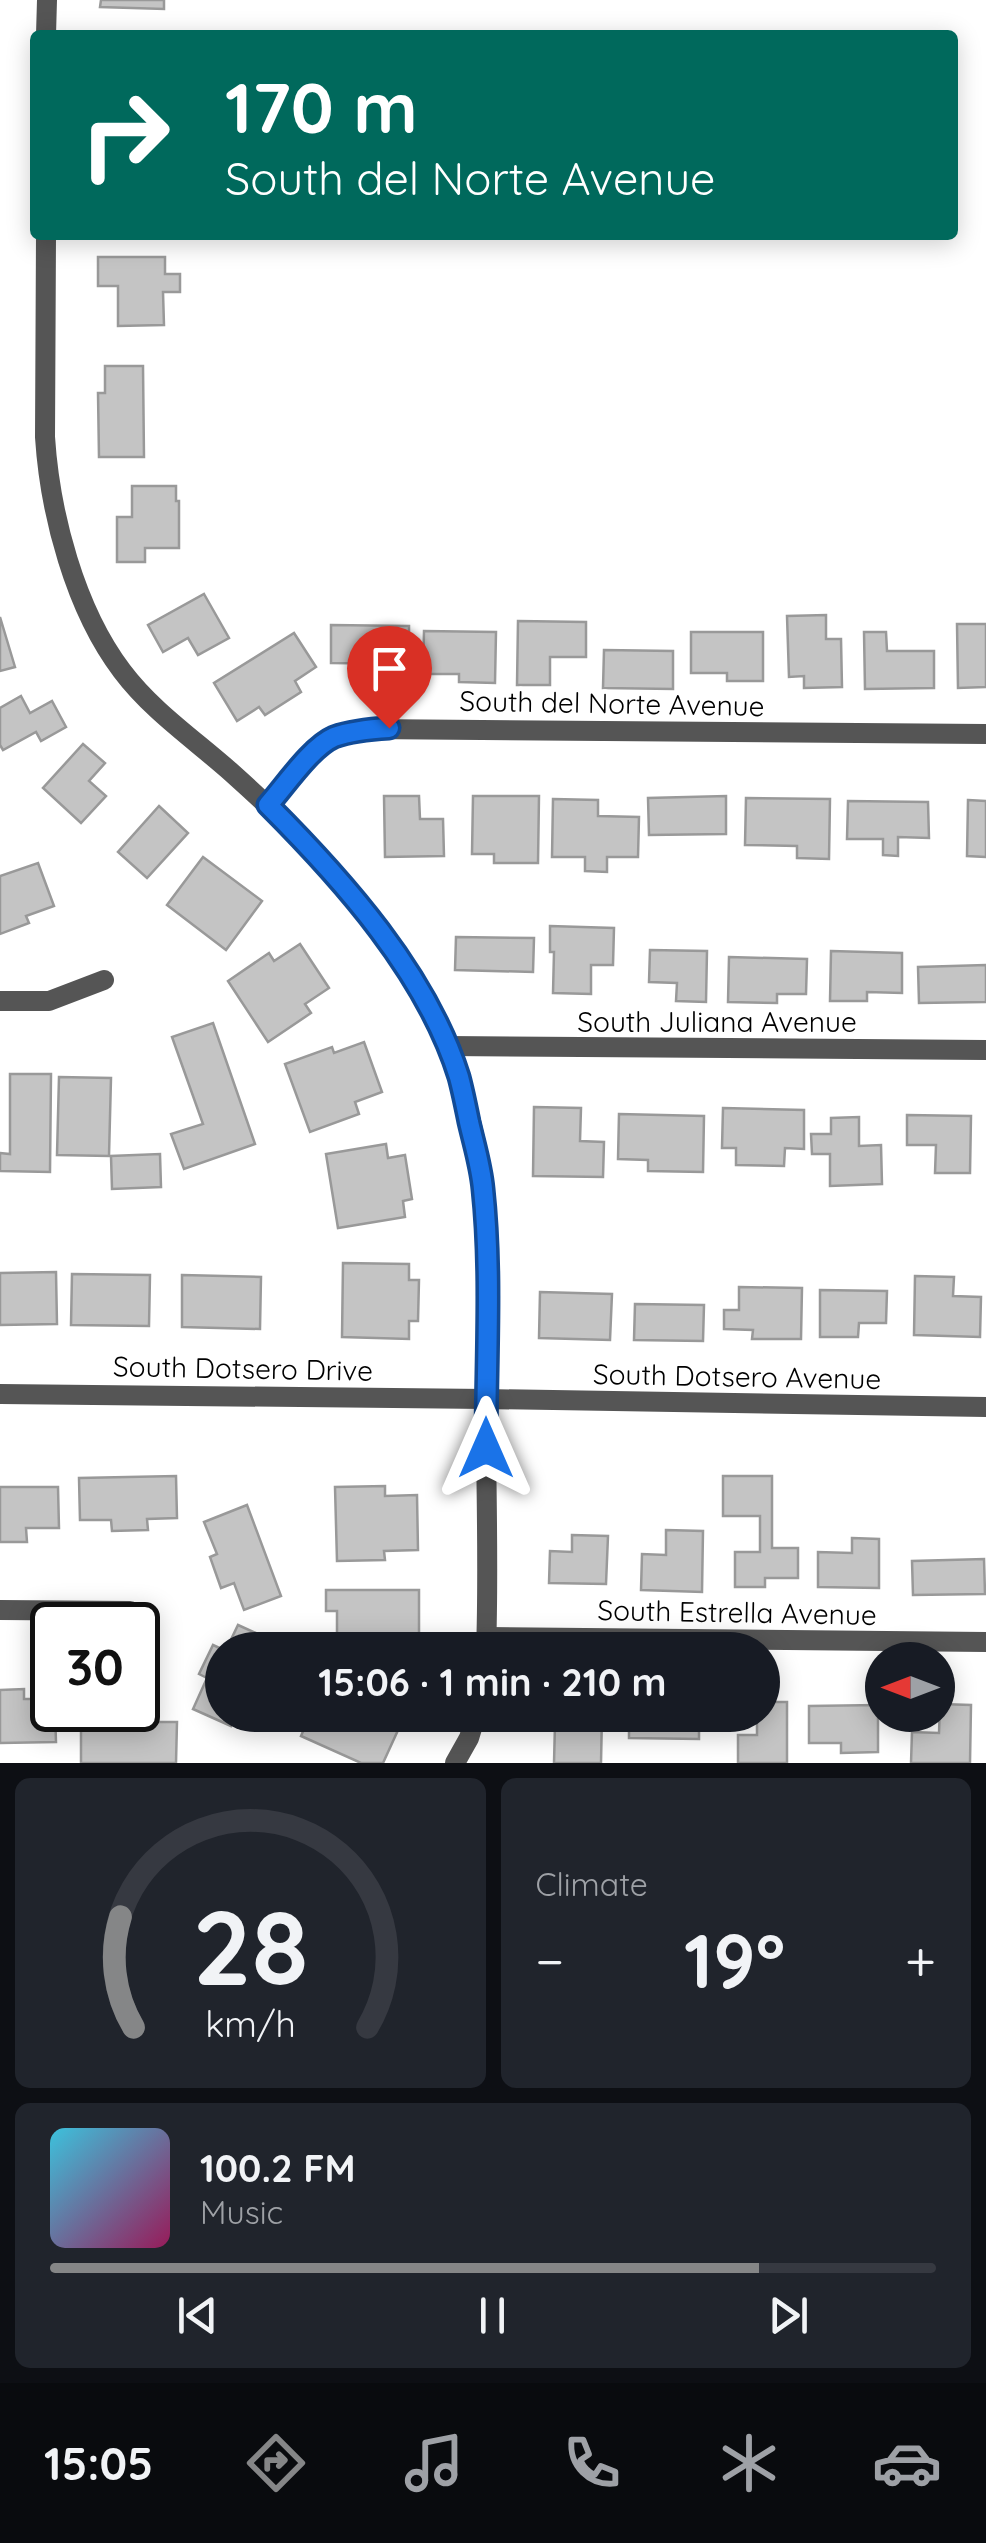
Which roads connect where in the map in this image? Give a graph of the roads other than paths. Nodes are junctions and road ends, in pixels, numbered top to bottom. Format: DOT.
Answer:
graph roads {
  1 [pos="46,0"];
  2 [pos="46,30"];
  3 [pos="46,240"];
  4 [pos="986,734"];
  5 [pos="268,805"];
  6 [pos="104,980"];
  7 [pos="0,1000"];
  8 [pos="446,1046"];
  9 [pos="986,1050"];
  10 [pos="0,1394"];
  11 [pos="486,1399"];
  12 [pos="986,1407"];
  13 [pos="0,1610"];
  14 [pos="30,1610"];
  15 [pos="487,1632"];
  16 [pos="986,1642"];
  17 [pos="780,1643"];
  18 [pos="471,1732"];
  19 [pos="456,1763"];
  1 -- 2 [label="street"];
  3 -- 5 [label="street"];
  4 -- 5 [label="street, South del Norte Avenue"];
  5 -- 8 [label="street"];
  6 -- 7 [label="street"];
  8 -- 9 [label="street, South Juliana Avenue"];
  8 -- 11 [label="street"];
  10 -- 11 [label="street, South Dotsero Drive"];
  11 -- 12 [label="street, South Dotsero Avenue"];
  11 -- 15 [label="street"];
  13 -- 14 [label="street"];
  16 -- 17 [label="street, South Estrella Avenue"];
  18 -- 19 [label="street"];
}
